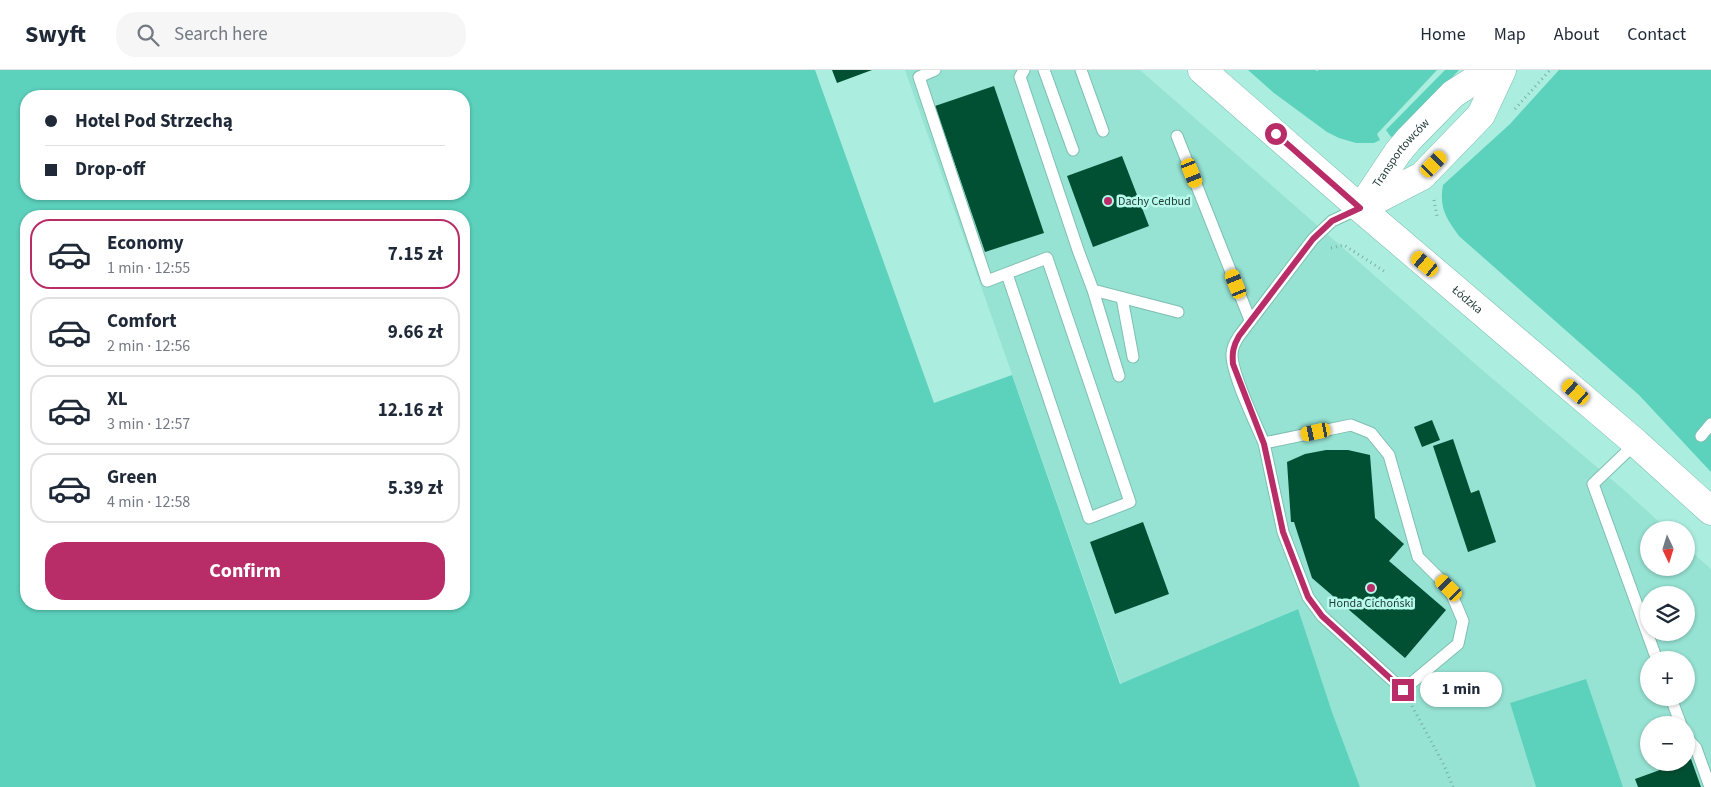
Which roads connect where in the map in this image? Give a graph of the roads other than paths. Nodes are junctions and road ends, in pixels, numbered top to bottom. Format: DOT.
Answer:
graph roads {
  1 [pos="935,70"];
  2 [pos="1024,70"];
  3 [pos="1044,70"];
  4 [pos="1081,70"];
  5 [pos="1202,70"];
  6 [pos="1490,70"];
  7 [pos="1502,70"];
  8 [pos="1103,131"];
  9 [pos="1177,136"];
  10 [pos="1073,150"];
  11 [pos="1360,208"];
  12 [pos="1007,274"];
  13 [pos="1094,290"];
  14 [pos="1122,298"];
  15 [pos="1178,312"];
  16 [pos="1250,320"];
  17 [pos="1133,357"];
  18 [pos="1119,376"];
  19 [pos="1711,424"];
  20 [pos="1701,436"];
  21 [pos="1636,443"];
  22 [pos="1264,444"];
  23 [pos="1711,511"];
  24 [pos="1654,651"];
  25 [pos="1695,747"];
  26 [pos="1710,787"];
  1 -- 12 [label="lane"];
  2 -- 13 [label="lane"];
  3 -- 10 [label="lane"];
  4 -- 8 [label="lane"];
  5 -- 11 [label="main road, Łódzka"];
  6 -- 11 [label="main road, Transportowców"];
  7 -- 11 [label="main road, Transportowców"];
  9 -- 16 [label="lane"];
  11 -- 16 [label="lane"];
  11 -- 21 [label="main road, Łódzka"];
  12 -- 12 [label="lane"];
  13 -- 14 [label="lane"];
  13 -- 18 [label="lane"];
  14 -- 15 [label="lane"];
  14 -- 17 [label="lane"];
  16 -- 22 [label="lane"];
  19 -- 20 [label="lane"];
  21 -- 23 [label="main road, Łódzka"];
  21 -- 24 [label="lane"];
  22 -- 22 [label="lane"];
  25 -- 26 [label="lane"];
}
